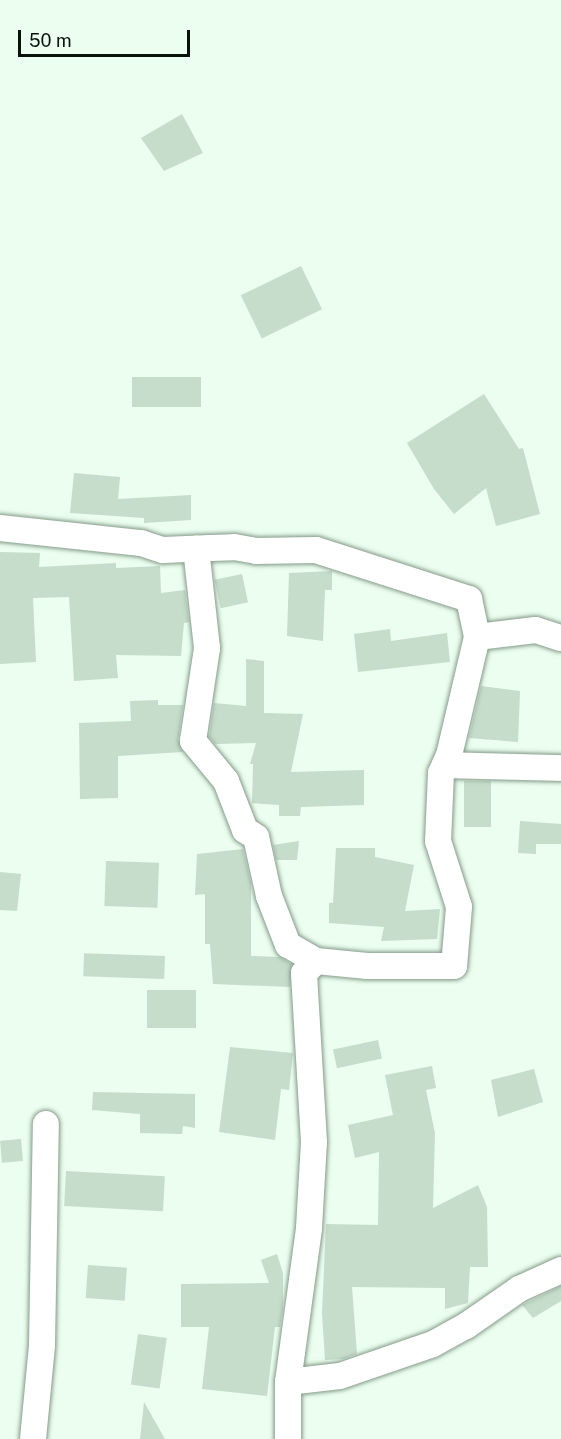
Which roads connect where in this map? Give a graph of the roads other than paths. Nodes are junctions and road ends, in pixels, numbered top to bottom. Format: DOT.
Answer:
graph roads {
  1 [pos="0,528"];
  2 [pos="196,549"];
  3 [pos="477,637"];
  4 [pos="561,638"];
  5 [pos="445,765"];
  6 [pos="561,768"];
  7 [pos="316,961"];
  8 [pos="46,1125"];
  9 [pos="561,1270"];
  10 [pos="288,1382"];
  11 [pos="33,1439"];
  12 [pos="288,1439"];
  1 -- 2 [label="street"];
  2 -- 3 [label="street"];
  2 -- 7 [label="street"];
  3 -- 4 [label="street"];
  3 -- 5 [label="street"];
  5 -- 6 [label="street"];
  5 -- 7 [label="street"];
  7 -- 10 [label="street"];
  8 -- 11 [label="street"];
  9 -- 10 [label="street"];
  10 -- 12 [label="street"];
}
